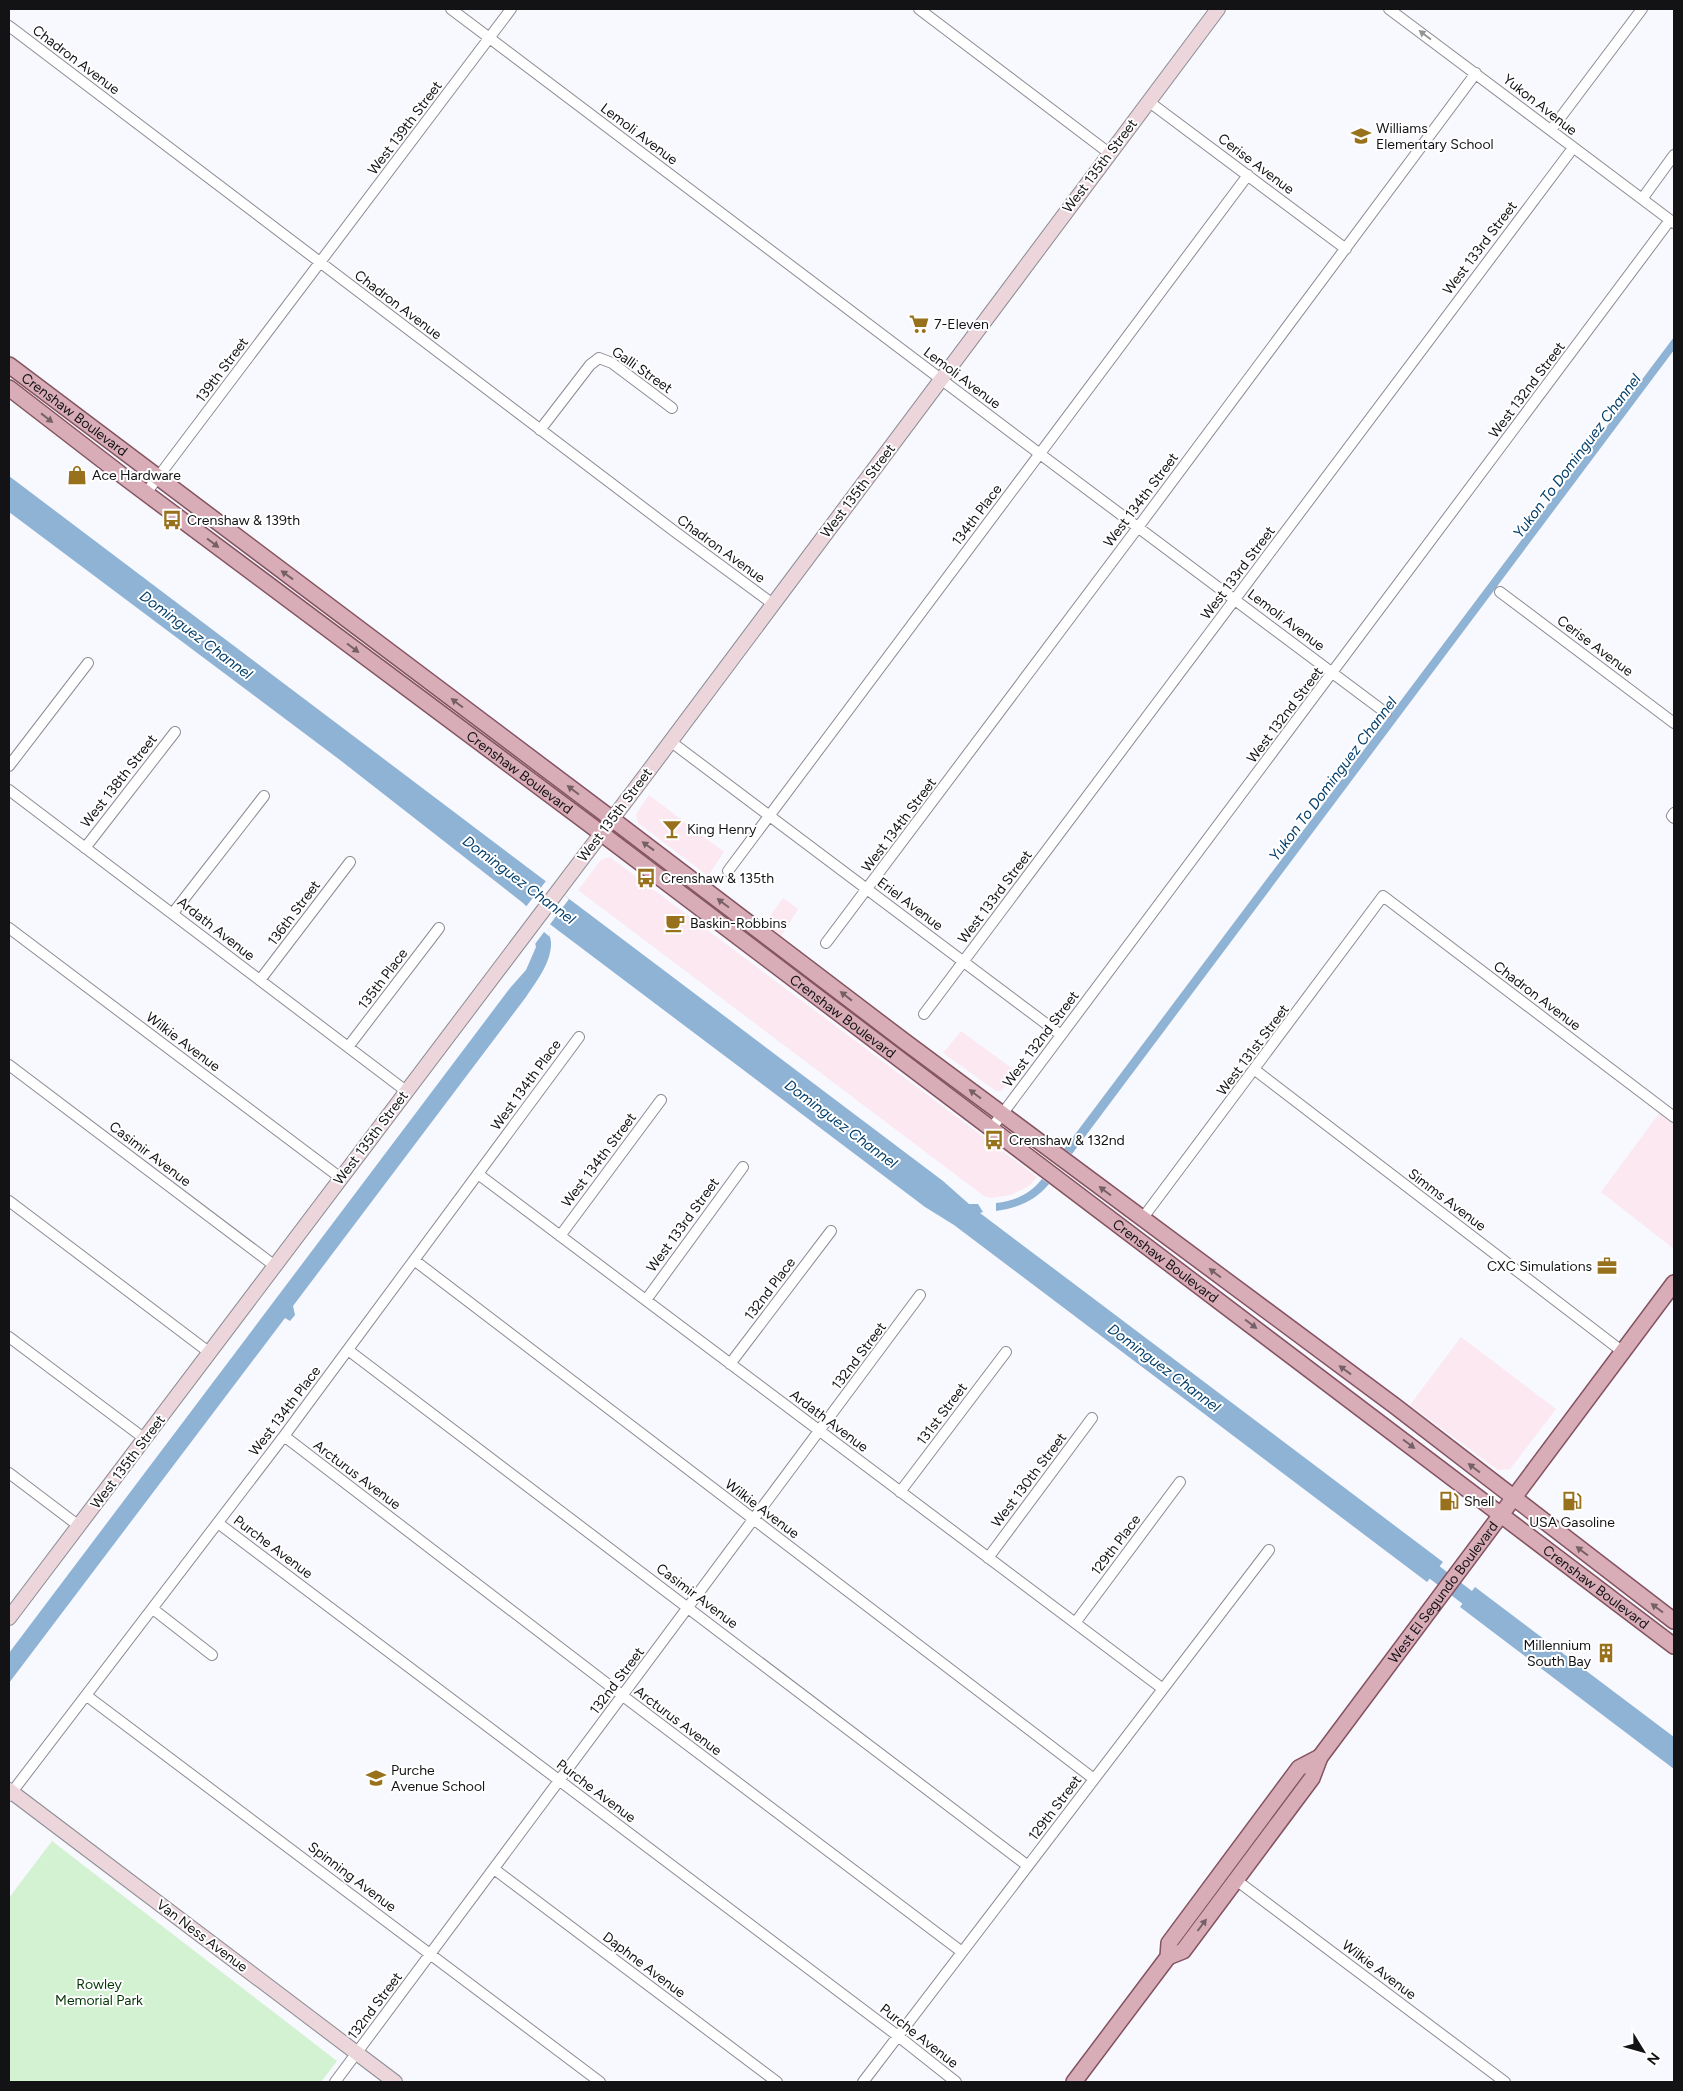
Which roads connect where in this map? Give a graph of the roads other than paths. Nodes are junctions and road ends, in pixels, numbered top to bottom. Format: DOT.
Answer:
graph roads {
  1 [pos="451,9"];
  2 [pos="511,9"];
  3 [pos="919,9"];
  4 [pos="1218,9"];
  5 [pos="1389,9"];
  6 [pos="1642,9"];
  7 [pos="9,26"];
  8 [pos="489,38"];
  9 [pos="1476,73"];
  10 [pos="1148,101"];
  11 [pos="1551,130"];
  12 [pos="1573,148"];
  13 [pos="1109,153"];
  14 [pos="1674,156"];
  15 [pos="1248,175"];
  16 [pos="1642,199"];
  17 [pos="1672,222"];
  18 [pos="1346,249"];
  19 [pos="320,263"];
  20 [pos="9,365"];
  21 [pos="942,379"];
  22 [pos="9,388"];
  23 [pos="672,408"];
  24 [pos="540,430"];
  25 [pos="1040,454"];
  26 [pos="157,478"];
  27 [pos="146,493"];
  28 [pos="1139,526"];
  29 [pos="1500,592"];
  30 [pos="1235,600"];
  31 [pos="326,604"];
  32 [pos="773,604"];
  33 [pos="314,619"];
  34 [pos="88,663"];
  35 [pos="1334,673"];
  36 [pos="1386,713"];
  37 [pos="1674,723"];
  38 [pos="175,732"];
  39 [pos="496,732"];
  40 [pos="670,741"];
  41 [pos="484,747"];
  42 [pos="9,766"];
  43 [pos="9,790"];
  44 [pos="264,796"];
  45 [pos="1674,813"];
  46 [pos="769,815"];
  47 [pos="1674,818"];
  48 [pos="612,819"];
  49 [pos="601,833"];
  50 [pos="85,848"];
  51 [pos="350,862"];
  52 [pos="728,871"];
  53 [pos="868,889"];
  54 [pos="1383,896"];
  55 [pos="173,913"];
  56 [pos="9,928"];
  57 [pos="439,928"];
  58 [pos="826,942"];
  59 [pos="963,962"];
  60 [pos="260,980"];
  61 [pos="924,1014"];
  62 [pos="1061,1035"];
  63 [pos="578,1037"];
  64 [pos="348,1047"];
  65 [pos="9,1065"];
  66 [pos="1255,1070"];
  67 [pos="406,1091"];
  68 [pos="661,1100"];
  69 [pos="1002,1114"];
  70 [pos="1674,1117"];
  71 [pos="991,1129"];
  72 [pos="743,1167"];
  73 [pos="478,1174"];
  74 [pos="342,1179"];
  75 [pos="9,1200"];
  76 [pos="1142,1219"];
  77 [pos="831,1231"];
  78 [pos="1131,1233"];
  79 [pos="560,1236"];
  80 [pos="414,1260"];
  81 [pos="275,1266"];
  82 [pos="1674,1283"];
  83 [pos="920,1295"];
  84 [pos="646,1300"];
  85 [pos="9,1337"];
  86 [pos="348,1350"];
  87 [pos="1006,1352"];
  88 [pos="1623,1352"];
  89 [pos="210,1353"];
  90 [pos="730,1364"];
  91 [pos="1092,1418"];
  92 [pos="820,1431"];
  93 [pos="284,1436"];
  94 [pos="144,1439"];
  95 [pos="9,1473"];
  96 [pos="1180,1482"];
  97 [pos="900,1492"];
  98 [pos="1513,1498"];
  99 [pos="1501,1514"];
  100 [pos="754,1520"];
  101 [pos="218,1523"];
  102 [pos="79,1526"];
  103 [pos="1269,1550"];
  104 [pos="988,1558"];
  105 [pos="688,1607"];
  106 [pos="153,1609"];
  107 [pos="10,1613"];
  108 [pos="1674,1621"];
  109 [pos="1075,1623"];
  110 [pos="1674,1646"];
  111 [pos="212,1655"];
  112 [pos="1163,1689"];
  113 [pos="86,1696"];
  114 [pos="623,1696"];
  115 [pos="1320,1757"];
  116 [pos="1094,1779"];
  117 [pos="560,1781"];
  118 [pos="10,1793"];
  119 [pos="1028,1866"];
  120 [pos="494,1869"];
  121 [pos="1236,1880"];
  122 [pos="962,1952"];
  123 [pos="431,1954"];
  124 [pos="1168,1957"];
  125 [pos="898,2036"];
  126 [pos="357,2053"];
  127 [pos="336,2082"];
  128 [pos="395,2082"];
  129 [pos="600,2082"];
  130 [pos="777,2082"];
  131 [pos="863,2082"];
  132 [pos="956,2082"];
  133 [pos="1074,2082"];
  134 [pos="1505,2082"];
  1 -- 8 [label="street, Lemoli Avenue"];
  2 -- 8 [label="street, West 139th Street"];
  3 -- 13 [label="street"];
  4 -- 10 [label="street, West 135th Street"];
  9 -- 5 [label="street, Yukon Avenue, one-way"];
  6 -- 11 [label="street"];
  7 -- 19 [label="street, Chadron Avenue"];
  8 -- 19 [label="street, West 139th Street"];
  8 -- 21 [label="street, Lemoli Avenue"];
  9 -- 11 [label="street, Yukon Avenue"];
  9 -- 18 [label="street, West 134th Street"];
  10 -- 13 [label="street, West 135th Street"];
  10 -- 15 [label="street, Cerise Avenue"];
  11 -- 12 [label="street, Yukon Avenue"];
  12 -- 16 [label="street, Yukon Avenue"];
  12 -- 30 [label="street, West 133rd Street"];
  13 -- 21 [label="street, West 135th Street"];
  14 -- 16 [label="street"];
  15 -- 18 [label="street, Cerise Avenue"];
  15 -- 25 [label="street, 134th Place"];
  16 -- 17 [label="street, Yukon Avenue"];
  17 -- 35 [label="street, West 132nd Street"];
  18 -- 28 [label="street, West 134th Street"];
  19 -- 24 [label="street, Chadron Avenue"];
  19 -- 26 [label="street, 139th Street"];
  20 -- 26 [label="main road, Crenshaw Boulevard"];
  21 -- 25 [label="street, Lemoli Avenue"];
  21 -- 32 [label="street, West 135th Street"];
  22 -- 27 [label="main road, Crenshaw Boulevard, one-way"];
  23 -- 24 [label="street, Galli Street"];
  24 -- 32 [label="street, Chadron Avenue"];
  25 -- 28 [label="street, Lemoli Avenue"];
  25 -- 46 [label="street, 134th Place"];
  26 -- 27 [label="street, 139th Street"];
  31 -- 26 [label="main road, Crenshaw Boulevard, one-way"];
  27 -- 33 [label="main road, Crenshaw Boulevard, one-way"];
  28 -- 30 [label="street, Lemoli Avenue"];
  28 -- 53 [label="street, West 134th Street"];
  29 -- 37 [label="street, Cerise Avenue"];
  30 -- 35 [label="street, Lemoli Avenue"];
  30 -- 59 [label="street, West 133rd Street"];
  31 -- 33 [label="main road"];
  39 -- 31 [label="main road, Crenshaw Boulevard, one-way"];
  32 -- 40 [label="street, West 135th Street"];
  33 -- 41 [label="main road, Crenshaw Boulevard, one-way"];
  34 -- 42 [label="street"];
  35 -- 36 [label="street, Lemoli Avenue"];
  35 -- 62 [label="street, West 132nd Street"];
  38 -- 50 [label="street, West 138th Street"];
  39 -- 41 [label="main road"];
  48 -- 39 [label="main road, Crenshaw Boulevard, one-way"];
  40 -- 46 [label="street, Eriel Avenue"];
  40 -- 48 [label="street, West 135th Street"];
  41 -- 49 [label="main road, Crenshaw Boulevard"];
  43 -- 50 [label="street, Ardath Avenue"];
  44 -- 55 [label="street"];
  45 -- 47 [label="street"];
  46 -- 52 [label="street, 134th Place"];
  46 -- 53 [label="street, Eriel Avenue"];
  48 -- 49 [label="street, West 135th Street"];
  69 -- 48 [label="main road, Crenshaw Boulevard, one-way"];
  49 -- 67 [label="street, West 135th Street"];
  49 -- 71 [label="main road, Crenshaw Boulevard"];
  50 -- 55 [label="street, Ardath Avenue"];
  51 -- 60 [label="street, 136th Street"];
  53 -- 58 [label="street, West 134th Street"];
  53 -- 59 [label="street, Eriel Avenue"];
  54 -- 66 [label="street, West 131st Street"];
  54 -- 70 [label="street, Chadron Avenue"];
  55 -- 60 [label="street, Ardath Avenue"];
  56 -- 74 [label="street, Wilkie Avenue"];
  57 -- 64 [label="street, 135th Place"];
  59 -- 61 [label="street, West 133rd Street"];
  59 -- 62 [label="street, Eriel Avenue"];
  60 -- 64 [label="street, Ardath Avenue"];
  62 -- 69 [label="street, West 132nd Street"];
  63 -- 73 [label="street, West 134th Place"];
  64 -- 67 [label="street, Ardath Avenue"];
  65 -- 81 [label="street, Casimir Avenue"];
  66 -- 76 [label="street, West 131st Street"];
  66 -- 88 [label="street, Simms Avenue"];
  67 -- 74 [label="street, West 135th Street"];
  68 -- 79 [label="street, West 134th Street"];
  69 -- 71 [label="street, West 132nd Street"];
  76 -- 69 [label="main road, Crenshaw Boulevard, one-way"];
  71 -- 78 [label="main road, Crenshaw Boulevard"];
  72 -- 84 [label="street, West 133rd Street"];
  73 -- 79 [label="street, Ardath Avenue"];
  73 -- 80 [label="street, West 134th Place"];
  74 -- 81 [label="street, West 135th Street"];
  75 -- 89 [label="street"];
  76 -- 78 [label="main road"];
  98 -- 76 [label="main road, Crenshaw Boulevard, one-way"];
  77 -- 90 [label="street, 132nd Place"];
  78 -- 99 [label="main road, Crenshaw Boulevard, one-way"];
  79 -- 84 [label="street, Ardath Avenue"];
  80 -- 86 [label="street, West 134th Place"];
  80 -- 100 [label="street, Wilkie Avenue"];
  81 -- 89 [label="street, West 135th Street"];
  82 -- 88 [label="main road, West El Segundo Boulevard"];
  83 -- 92 [label="street, 132nd Street"];
  84 -- 90 [label="street, Ardath Avenue"];
  85 -- 94 [label="street"];
  86 -- 93 [label="street, West 134th Place"];
  86 -- 105 [label="street, Casimir Avenue"];
  87 -- 97 [label="street, 131st Street"];
  88 -- 98 [label="main road, West El Segundo Boulevard"];
  89 -- 94 [label="street, West 135th Street"];
  90 -- 92 [label="street, Ardath Avenue"];
  91 -- 104 [label="street, West 130th Street"];
  92 -- 97 [label="street, Ardath Avenue"];
  92 -- 100 [label="street, 132nd Street"];
  93 -- 101 [label="street, West 134th Place"];
  93 -- 114 [label="street, Arcturus Avenue"];
  94 -- 102 [label="street, West 135th Street"];
  95 -- 102 [label="street"];
  96 -- 109 [label="street, 129th Place"];
  97 -- 104 [label="street, Ardath Avenue"];
  98 -- 99 [label="main road, West El Segundo Boulevard"];
  108 -- 98 [label="main road, Crenshaw Boulevard, one-way"];
  99 -- 110 [label="main road, Crenshaw Boulevard"];
  99 -- 115 [label="main road, West El Segundo Boulevard"];
  100 -- 105 [label="street, 132nd Street"];
  100 -- 116 [label="street, Wilkie Avenue"];
  101 -- 106 [label="street, West 134th Place"];
  101 -- 117 [label="street, Purche Avenue"];
  102 -- 107 [label="street, West 135th Street"];
  103 -- 112 [label="street, 129th Street"];
  104 -- 109 [label="street, Ardath Avenue"];
  105 -- 114 [label="street, 132nd Street"];
  105 -- 119 [label="street, Casimir Avenue"];
  106 -- 111 [label="street"];
  106 -- 113 [label="street, West 134th Place"];
  109 -- 112 [label="street, Ardath Avenue"];
  112 -- 116 [label="street, 129th Street"];
  113 -- 118 [label="street, West 134th Place"];
  113 -- 123 [label="street, Spinning Avenue"];
  114 -- 117 [label="street, 132nd Street"];
  114 -- 122 [label="street, Arcturus Avenue"];
  115 -- 121 [label="main road, West El Segundo Boulevard"];
  115 -- 124 [label="main road, West El Segundo Boulevard"];
  116 -- 119 [label="street, 129th Street"];
  117 -- 120 [label="street, 132nd Street"];
  117 -- 125 [label="street, Purche Avenue"];
  118 -- 126 [label="street, Van Ness Avenue"];
  119 -- 122 [label="street, 129th Street"];
  120 -- 123 [label="street, 132nd Street"];
  120 -- 130 [label="street, Daphne Avenue"];
  124 -- 121 [label="main road, West El Segundo Boulevard, one-way"];
  121 -- 134 [label="street, Wilkie Avenue"];
  122 -- 125 [label="street, 129th Street"];
  123 -- 126 [label="street, 132nd Street"];
  123 -- 129 [label="street, Spinning Avenue"];
  124 -- 133 [label="main road, West El Segundo Boulevard"];
  125 -- 131 [label="street, 129th Street"];
  125 -- 132 [label="street, Purche Avenue"];
  126 -- 127 [label="street, 132nd Street"];
  126 -- 128 [label="street, Van Ness Avenue"];
}
